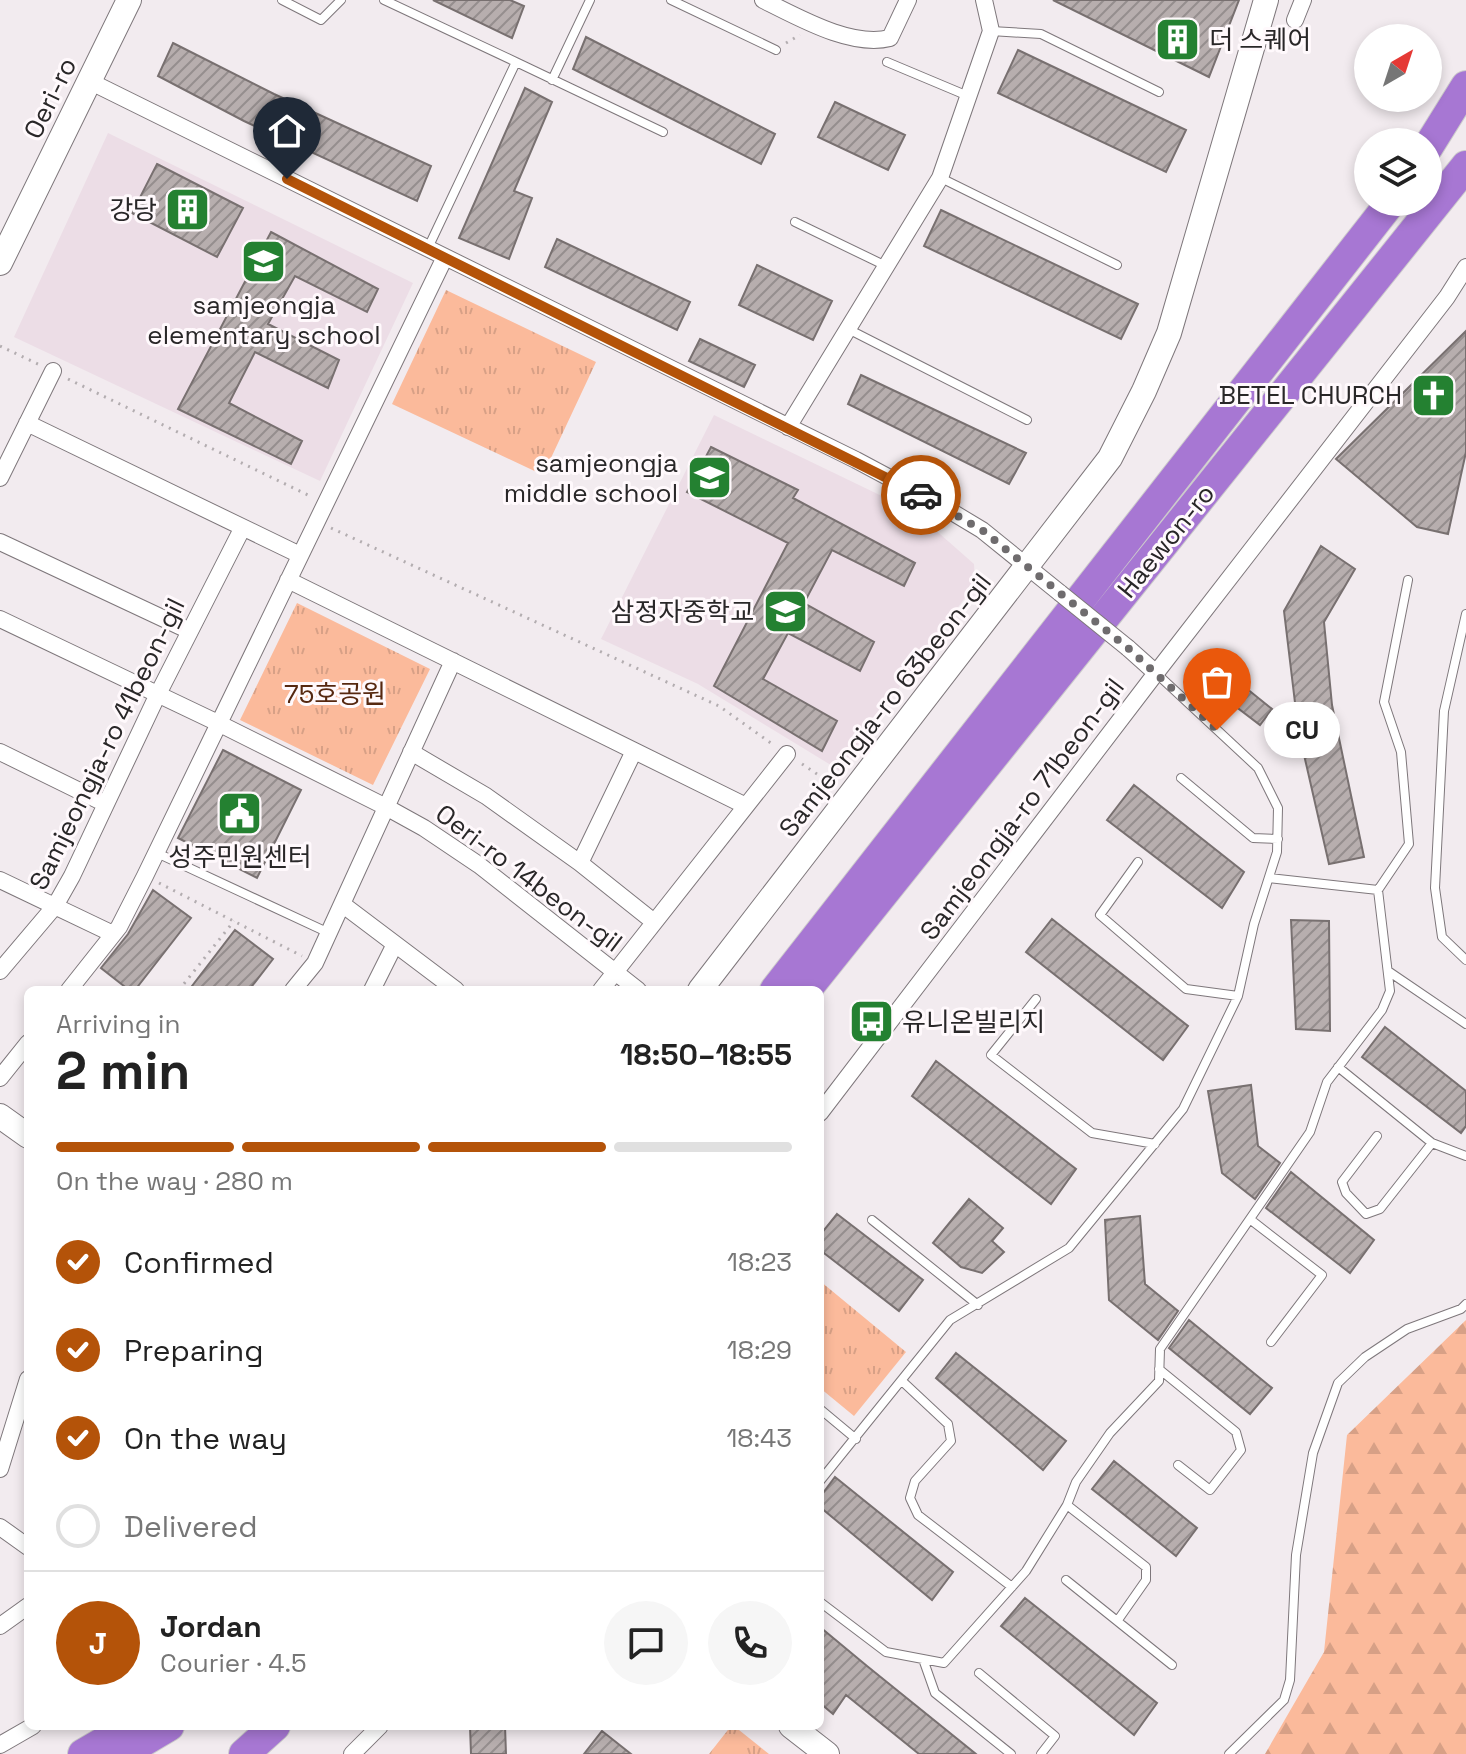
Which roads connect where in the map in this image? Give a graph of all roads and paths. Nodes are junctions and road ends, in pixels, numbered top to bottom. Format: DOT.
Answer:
graph roads {
  1 [pos="129,0"];
  2 [pos="282,0"];
  3 [pos="341,0"];
  4 [pos="386,0"];
  5 [pos="590,0"];
  6 [pos="671,0"];
  7 [pos="763,0"];
  8 [pos="908,0"];
  9 [pos="984,0"];
  10 [pos="1266,0"];
  11 [pos="1303,0"];
  12 [pos="1295,20"];
  13 [pos="818,27"];
  14 [pos="991,31"];
  15 [pos="776,50"];
  16 [pos="516,62"];
  17 [pos="887,62"];
  18 [pos="552,80"];
  19 [pos="89,81"];
  20 [pos="1466,86"];
  21 [pos="1159,92"];
  22 [pos="968,96"];
  23 [pos="1466,109"];
  24 [pos="1440,128"];
  25 [pos="663,132"];
  26 [pos="1442,139"];
  27 [pos="1466,166"];
  28 [pos="940,178"];
  29 [pos="1466,182"];
  30 [pos="1442,196"];
  31 [pos="1442,201"];
  32 [pos="1380,216"];
  33 [pos="1426,216"];
  34 [pos="795,222"];
  35 [pos="428,249"];
  36 [pos="445,257"];
  37 [pos="0,263"];
  38 [pos="1117,265"];
  39 [pos="886,266"];
  40 [pos="1466,267"];
  41 [pos="848,329"];
  42 [pos="0,346"];
  43 [pos="53,371"];
  44 [pos="1027,420"];
  45 [pos="27,423"];
  46 [pos="788,427"];
  47 [pos="0,478"];
  48 [pos="326,503"];
  49 [pos="316,522"];
  50 [pos="242,529"];
  51 [pos="0,542"];
  52 [pos="300,555"];
  53 [pos="1027,567"];
  54 [pos="288,580"];
  55 [pos="1408,580"];
  56 [pos="1466,614"];
  57 [pos="0,619"];
  58 [pos="190,631"];
  59 [pos="453,661"];
  60 [pos="1156,673"];
  61 [pos="158,694"];
  62 [pos="719,706"];
  63 [pos="218,723"];
  64 [pos="634,751"];
  65 [pos="0,752"];
  66 [pos="411,752"];
  67 [pos="787,754"];
  68 [pos="1181,778"];
  69 [pos="106,804"];
  70 [pos="746,806"];
  71 [pos="386,807"];
  72 [pos="1278,839"];
  73 [pos="156,853"];
  74 [pos="1138,862"];
  75 [pos="580,863"];
  76 [pos="145,876"];
  77 [pos="1269,878"];
  78 [pos="0,880"];
  79 [pos="1378,890"];
  80 [pos="342,904"];
  81 [pos="55,906"];
  82 [pos="872,908"];
  83 [pos="234,921"];
  84 [pos="654,922"];
  85 [pos="329,933"];
  86 [pos="113,934"];
  87 [pos="395,944"];
  88 [pos="1466,960"];
  89 [pos="315,963"];
  90 [pos="0,971"];
  91 [pos="1388,971"];
  92 [pos="615,972"];
  93 [pos="72,986"];
  94 [pos="182,986"];
  95 [pos="296,986"];
  96 [pos="374,986"];
  97 [pos="451,986"];
  98 [pos="604,986"];
  99 [pos="633,986"];
  100 [pos="703,986"];
  101 [pos="778,986"];
  102 [pos="809,986"];
  103 [pos="824,995"];
  104 [pos="1238,996"];
  105 [pos="1036,999"];
  106 [pos="1466,1024"];
  107 [pos="24,1048"];
  108 [pos="1338,1067"];
  109 [pos="0,1078"];
  110 [pos="824,1108"];
  111 [pos="0,1116"];
  112 [pos="24,1133"];
  113 [pos="1377,1136"];
  114 [pos="1432,1143"];
  115 [pos="1155,1144"];
  116 [pos="1466,1156"];
  117 [pos="872,1220"];
  118 [pos="1251,1220"];
  119 [pos="1466,1304"];
  120 [pos="978,1305"];
  121 [pos="1271,1342"];
  122 [pos="1159,1369"];
  123 [pos="902,1381"];
  124 [pos="24,1402"];
  125 [pos="824,1412"];
  126 [pos="856,1439"];
  127 [pos="1178,1465"];
  128 [pos="0,1469"];
  129 [pos="824,1476"];
  130 [pos="1067,1505"];
  131 [pos="0,1527"];
  132 [pos="24,1544"];
  133 [pos="1066,1580"];
  134 [pos="1012,1587"];
  135 [pos="824,1605"];
  136 [pos="24,1609"];
  137 [pos="1118,1620"];
  138 [pos="0,1626"];
  139 [pos="923,1659"];
  140 [pos="1172,1665"];
  141 [pos="979,1673"];
  142 [pos="26,1730"];
  143 [pos="124,1730"];
  144 [pos="162,1730"];
  145 [pos="271,1730"];
  146 [pos="376,1730"];
  147 [pos="796,1730"];
  148 [pos="0,1745"];
  149 [pos="83,1754"];
  150 [pos="122,1754"];
  151 [pos="244,1754"];
  152 [pos="352,1754"];
  153 [pos="827,1754"];
  154 [pos="1011,1754"];
  155 [pos="1041,1754"];
  156 [pos="1229,1754"];
  1 -- 19 [label="street, Oeri-ro"];
  2 -- 3 [label="lane"];
  4 -- 16 [label="lane"];
  5 -- 18 [label="lane"];
  6 -- 15 [label="lane"];
  7 -- 13 [label="street"];
  8 -- 13 [label="street"];
  9 -- 14 [label="street"];
  10 -- 53 [label="street, Samjeongja-ro 63beon-gil"];
  11 -- 12 [label="street"];
  13 -- 15 [label="path"];
  14 -- 21 [label="lane"];
  14 -- 22 [label="street"];
  16 -- 18 [label="lane"];
  16 -- 35 [label="lane"];
  17 -- 22 [label="lane"];
  18 -- 25 [label="lane"];
  19 -- 35 [label="street"];
  19 -- 37 [label="street, Oeri-ro"];
  20 -- 24 [label="highway"];
  22 -- 28 [label="street"];
  23 -- 26 [label="highway"];
  27 -- 30 [label="highway, Haewon-ro"];
  28 -- 38 [label="lane"];
  28 -- 39 [label="street"];
  29 -- 31 [label="highway"];
  32 -- 101 [label="highway, Haewon-ro"];
  33 -- 82 [label="highway, Haewon-ro"];
  34 -- 39 [label="lane"];
  35 -- 36 [label="street"];
  36 -- 46 [label="street"];
  36 -- 48 [label="street"];
  39 -- 41 [label="street"];
  40 -- 60 [label="street, Samjeongja-ro 71beon-gil"];
  41 -- 44 [label="lane"];
  41 -- 46 [label="street"];
  42 -- 43 [label="path"];
  43 -- 45 [label="street"];
  43 -- 48 [label="path"];
  45 -- 47 [label="street"];
  45 -- 50 [label="street"];
  46 -- 53 [label="street"];
  48 -- 49 [label="street"];
  49 -- 52 [label="street"];
  49 -- 62 [label="path"];
  50 -- 52 [label="street"];
  50 -- 58 [label="street, Samjeongja-ro 41beon-gil"];
  51 -- 58 [label="street"];
  52 -- 54 [label="street"];
  53 -- 60 [label="street, bridge"];
  53 -- 100 [label="street, Samjeongja-ro 63beon-gil"];
  54 -- 59 [label="street"];
  54 -- 63 [label="street"];
  55 -- 79 [label="lane"];
  56 -- 88 [label="lane"];
  57 -- 61 [label="street, Oeri-ro 14beon-gil"];
  58 -- 61 [label="street, Samjeongja-ro 41beon-gil"];
  59 -- 64 [label="street"];
  59 -- 66 [label="street"];
  60 -- 72 [label="lane"];
  60 -- 110 [label="street, Samjeongja-ro 71beon-gil"];
  61 -- 63 [label="street, Oeri-ro 14beon-gil"];
  61 -- 69 [label="street, Samjeongja-ro 41beon-gil"];
  63 -- 71 [label="street, Oeri-ro 14beon-gil"];
  63 -- 73 [label="street"];
  64 -- 70 [label="street"];
  64 -- 75 [label="street"];
  65 -- 69 [label="street"];
  66 -- 71 [label="street"];
  66 -- 75 [label="street"];
  67 -- 70 [label="street"];
  68 -- 72 [label="lane"];
  69 -- 81 [label="street, Samjeongja-ro 41beon-gil"];
  70 -- 84 [label="street"];
  71 -- 80 [label="street"];
  71 -- 92 [label="street, Oeri-ro 14beon-gil"];
  72 -- 77 [label="lane"];
  73 -- 76 [label="street"];
  73 -- 85 [label="lane"];
  74 -- 104 [label="lane"];
  75 -- 84 [label="street"];
  76 -- 83 [label="path"];
  76 -- 86 [label="street"];
  77 -- 79 [label="lane"];
  77 -- 104 [label="lane"];
  78 -- 81 [label="street"];
  79 -- 91 [label="lane"];
  80 -- 85 [label="street"];
  80 -- 87 [label="street"];
  81 -- 86 [label="street"];
  81 -- 90 [label="street, Samjeongja-ro 41beon-gil"];
  82 -- 102 [label="highway, Haewon-ro"];
  82 -- 103 [label="highway"];
  83 -- 89 [label="path"];
  83 -- 94 [label="path"];
  84 -- 92 [label="street"];
  85 -- 89 [label="street"];
  86 -- 93 [label="street"];
  87 -- 96 [label="street"];
  87 -- 97 [label="street"];
  89 -- 95 [label="street"];
  91 -- 106 [label="lane"];
  91 -- 108 [label="lane"];
  92 -- 98 [label="street"];
  92 -- 99 [label="street, Oeri-ro 14beon-gil"];
  104 -- 115 [label="lane"];
  105 -- 115 [label="lane"];
  107 -- 109 [label="street"];
  108 -- 114 [label="lane"];
  108 -- 118 [label="lane"];
  111 -- 112 [label="street"];
  113 -- 114 [label="lane"];
  114 -- 116 [label="lane"];
  115 -- 120 [label="lane"];
  117 -- 120 [label="lane"];
  118 -- 121 [label="lane"];
  118 -- 122 [label="lane"];
  119 -- 156 [label="lane"];
  120 -- 123 [label="lane"];
  122 -- 127 [label="lane"];
  122 -- 130 [label="lane"];
  123 -- 126 [label="lane"];
  123 -- 134 [label="lane"];
  124 -- 128 [label="street"];
  125 -- 126 [label="lane"];
  126 -- 129 [label="lane"];
  130 -- 134 [label="lane"];
  130 -- 137 [label="lane"];
  131 -- 132 [label="street"];
  133 -- 137 [label="lane"];
  134 -- 139 [label="lane"];
  135 -- 139 [label="lane"];
  136 -- 138 [label="street"];
  137 -- 140 [label="lane"];
  139 -- 154 [label="lane"];
  141 -- 155 [label="lane"];
  142 -- 148 [label="street"];
  143 -- 149 [label="highway"];
  144 -- 150 [label="highway"];
  145 -- 151 [label="highway"];
  146 -- 152 [label="street"];
  147 -- 153 [label="street"];
}
